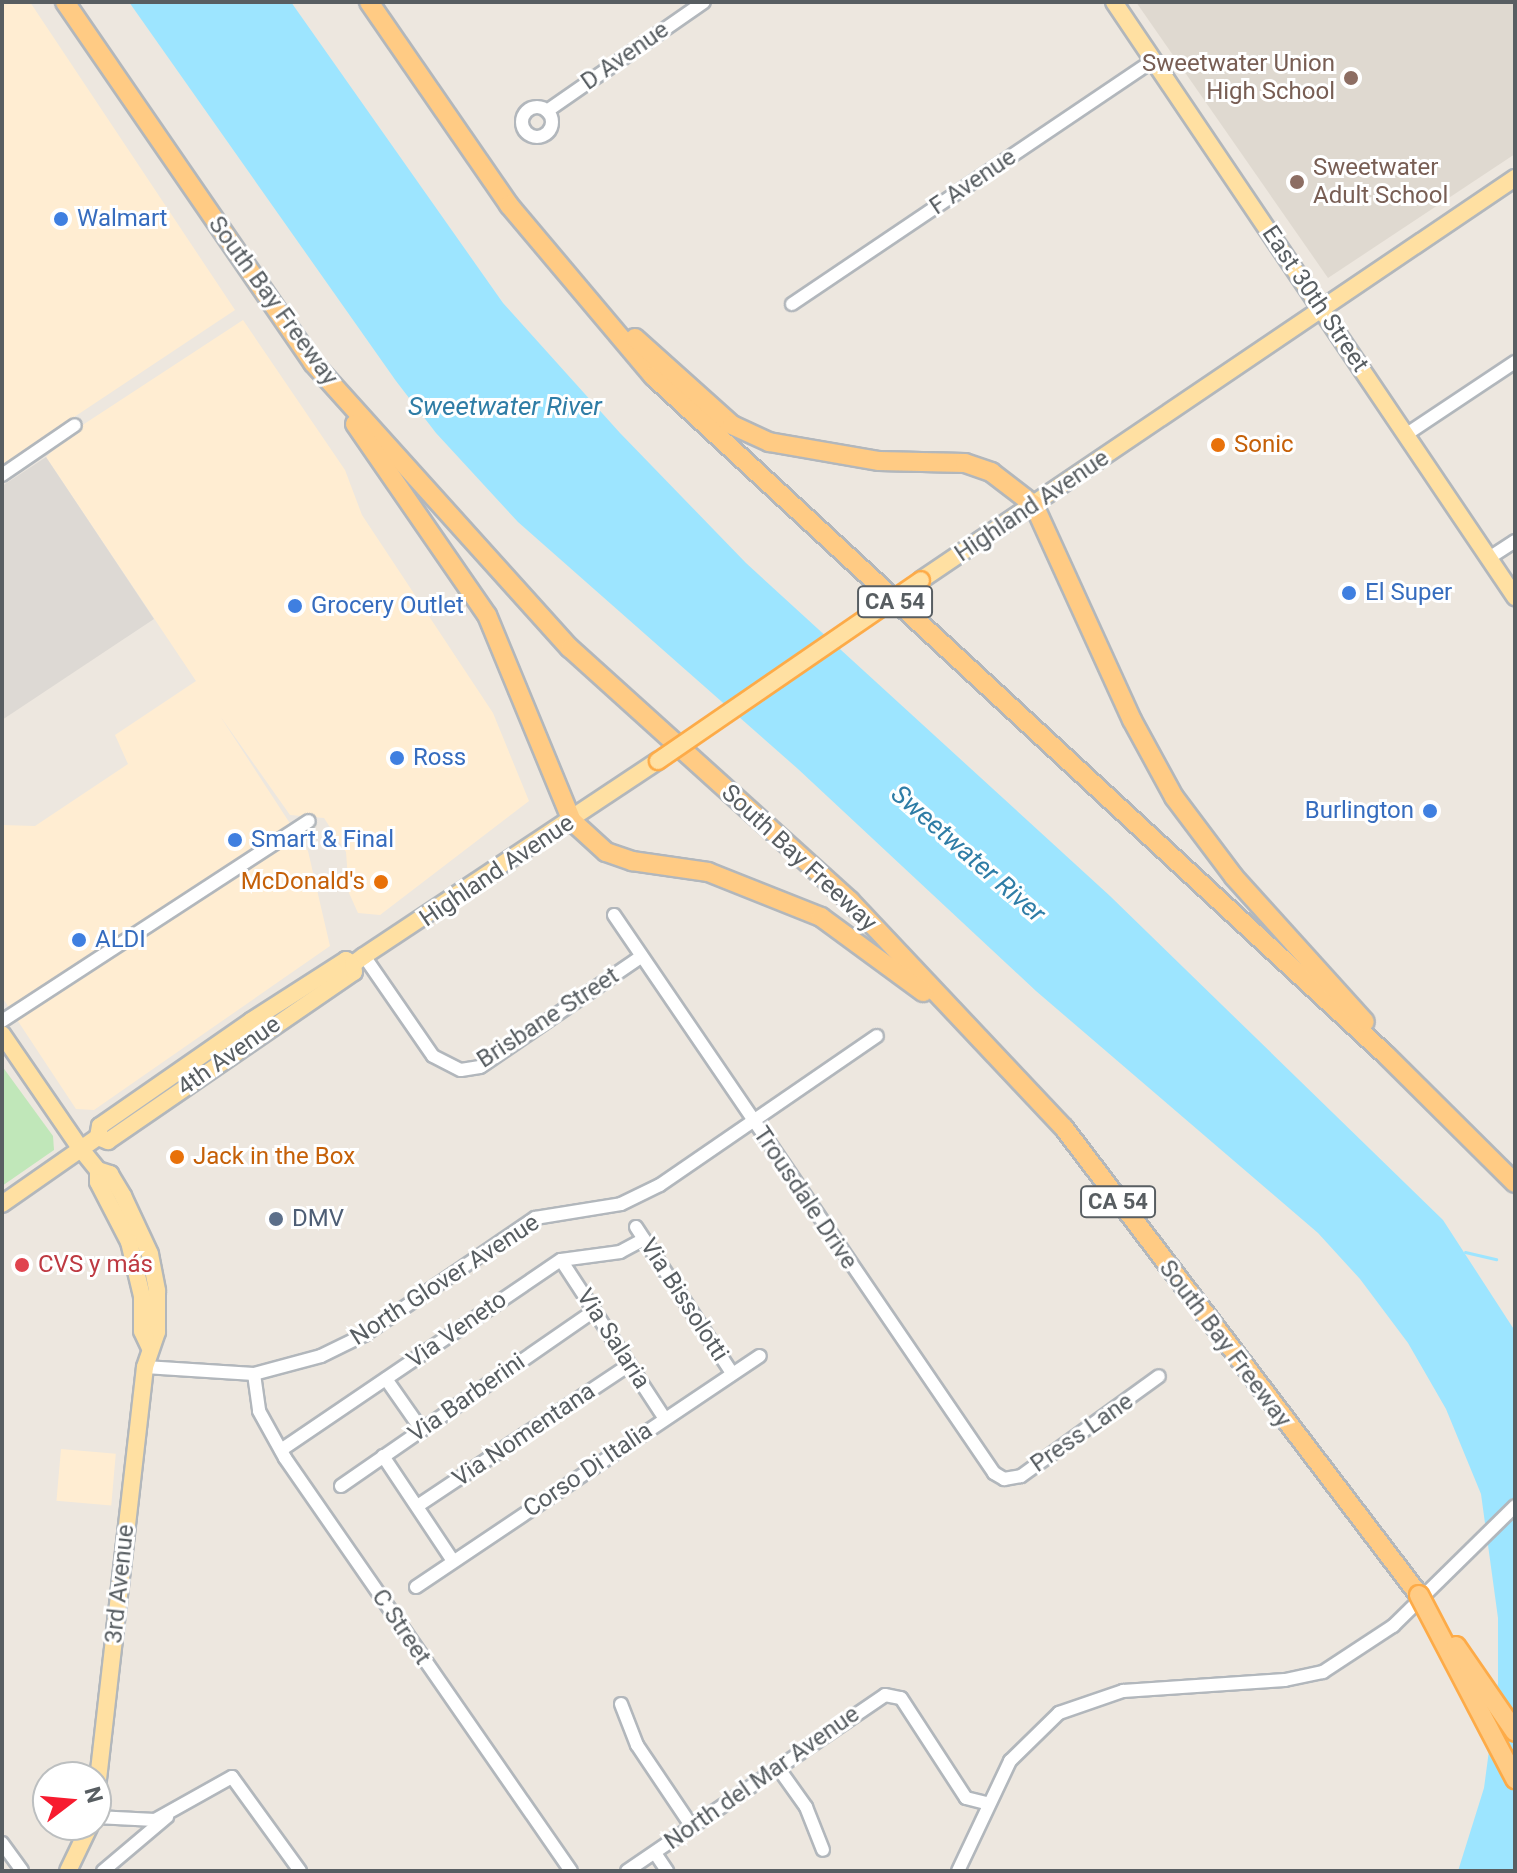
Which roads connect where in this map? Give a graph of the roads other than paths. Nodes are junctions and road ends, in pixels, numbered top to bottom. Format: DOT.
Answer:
graph roads {
  1 [pos="65,2"];
  2 [pos="369,2"];
  3 [pos="378,2"];
  4 [pos="704,2"];
  5 [pos="1114,2"];
  6 [pos="391,38"];
  7 [pos="1154,60"];
  8 [pos="547,111"];
  9 [pos="1515,178"];
  10 [pos="509,205"];
  11 [pos="792,304"];
  12 [pos="1322,311"];
  13 [pos="1515,362"];
  14 [pos="313,363"];
  15 [pos="75,425"];
  16 [pos="1407,434"];
  17 [pos="2,475"];
  18 [pos="1034,505"];
  19 [pos="1515,541"];
  20 [pos="1489,558"];
  21 [pos="1515,597"];
  22 [pos="309,821"];
  23 [pos="572,821"];
  24 [pos="614,915"];
  25 [pos="391,941"];
  26 [pos="642,956"];
  27 [pos="359,960"];
  28 [pos="2,1021"];
  29 [pos="969,1028"];
  30 [pos="2,1034"];
  31 [pos="877,1036"];
  32 [pos="1387,1056"];
  33 [pos="754,1123"];
  34 [pos="80,1148"];
  35 [pos="1515,1183"];
  36 [pos="2,1204"];
  37 [pos="636,1227"];
  38 [pos="644,1239"];
  39 [pos="561,1260"];
  40 [pos="594,1311"];
  41 [pos="760,1356"];
  42 [pos="629,1365"];
  43 [pos="145,1367"];
  44 [pos="732,1373"];
  45 [pos="254,1374"];
  46 [pos="1159,1376"];
  47 [pos="386,1379"];
  48 [pos="665,1419"];
  49 [pos="421,1429"];
  50 [pos="281,1450"];
  51 [pos="383,1456"];
  52 [pos="1001,1478"];
  53 [pos="341,1486"];
  54 [pos="419,1505"];
  55 [pos="1515,1506"];
  56 [pos="453,1561"];
  57 [pos="416,1587"];
  58 [pos="1413,1588"];
  59 [pos="621,1704"];
  60 [pos="1515,1732"];
  61 [pos="100,1761"];
  62 [pos="779,1769"];
  63 [pos="1515,1779"];
  64 [pos="986,1803"];
  65 [pos="172,1812"];
  66 [pos="112,1818"];
  67 [pos="692,1827"];
  68 [pos="82,1841"];
  69 [pos="2,1843"];
  70 [pos="823,1850"];
  71 [pos="655,1853"];
  72 [pos="22,1871"];
  73 [pos="68,1871"];
  74 [pos="103,1871"];
  75 [pos="300,1871"];
  76 [pos="571,1871"];
  77 [pos="627,1871"];
  78 [pos="667,1871"];
  79 [pos="958,1871"];
  1 -- 14 [label="highway, South Bay Freeway / CA 54"];
  2 -- 6 [label="highway, CA 54"];
  3 -- 6 [label="highway"];
  4 -- 8 [label="street, D Avenue"];
  5 -- 7 [label="main road, East 30th Street"];
  6 -- 10 [label="highway, CA 54"];
  7 -- 11 [label="street, F Avenue"];
  7 -- 12 [label="main road, East 30th Street"];
  9 -- 12 [label="main road, Highland Avenue"];
  10 -- 18 [label="highway"];
  10 -- 32 [label="highway, CA 54"];
  12 -- 16 [label="main road, East 30th Street"];
  12 -- 18 [label="main road, Highland Avenue"];
  13 -- 16 [label="street"];
  14 -- 23 [label="highway"];
  14 -- 29 [label="highway, South Bay Freeway / CA 54"];
  15 -- 17 [label="street"];
  16 -- 20 [label="main road, East 30th Street"];
  18 -- 23 [label="main road, Highland Avenue, bridge"];
  18 -- 32 [label="highway"];
  19 -- 20 [label="street"];
  20 -- 21 [label="main road, East 30th Street"];
  22 -- 28 [label="street"];
  23 -- 25 [label="main road, Highland Avenue"];
  23 -- 29 [label="highway"];
  24 -- 26 [label="street, Trousdale Drive"];
  25 -- 27 [label="main road, 4th Avenue"];
  26 -- 27 [label="street, Brisbane Street"];
  26 -- 33 [label="street, Trousdale Drive"];
  27 -- 34 [label="main road, 4th Avenue"];
  29 -- 58 [label="highway, South Bay Freeway / CA 54"];
  30 -- 34 [label="main road"];
  31 -- 33 [label="street, North Glover Avenue"];
  32 -- 35 [label="highway, CA 54"];
  33 -- 45 [label="street, North Glover Avenue"];
  33 -- 52 [label="street, Trousdale Drive"];
  34 -- 36 [label="main road, 4th Avenue"];
  34 -- 43 [label="main road"];
  37 -- 38 [label="street, Via Bissolotti"];
  38 -- 39 [label="street, Via Veneto"];
  38 -- 44 [label="street, Via Bissolotti"];
  39 -- 40 [label="street, Via Salaria"];
  39 -- 47 [label="street, Via Veneto"];
  40 -- 42 [label="street, Via Salaria"];
  40 -- 49 [label="street, Via Barberini"];
  41 -- 44 [label="street, Corso Di Italia"];
  42 -- 48 [label="street, Via Salaria"];
  42 -- 54 [label="street, Via Nomentana"];
  43 -- 45 [label="street, North Glover Avenue"];
  43 -- 61 [label="main road, 3rd Avenue"];
  44 -- 48 [label="street, Corso Di Italia"];
  45 -- 50 [label="street, C Street"];
  46 -- 52 [label="street, Press Lane"];
  47 -- 49 [label="street"];
  47 -- 50 [label="street, Via Veneto"];
  48 -- 56 [label="street, Corso Di Italia"];
  49 -- 51 [label="street, Via Barberini"];
  50 -- 76 [label="street, C Street"];
  51 -- 53 [label="street, Via Barberini"];
  51 -- 54 [label="street"];
  54 -- 56 [label="street"];
  55 -- 64 [label="street"];
  56 -- 57 [label="street, Corso Di Italia"];
  58 -- 60 [label="highway, South Bay Freeway / CA 54, bridge"];
  58 -- 63 [label="highway, bridge"];
  59 -- 67 [label="street"];
  62 -- 64 [label="street, North del Mar Avenue"];
  62 -- 67 [label="street, North del Mar Avenue"];
  62 -- 70 [label="street"];
  64 -- 79 [label="street"];
  65 -- 66 [label="street"];
  65 -- 74 [label="street"];
  65 -- 75 [label="street"];
  67 -- 71 [label="street, North del Mar Avenue"];
  68 -- 73 [label="main road"];
  69 -- 72 [label="street"];
  71 -- 77 [label="street, North del Mar Avenue"];
  71 -- 78 [label="street"];
}
